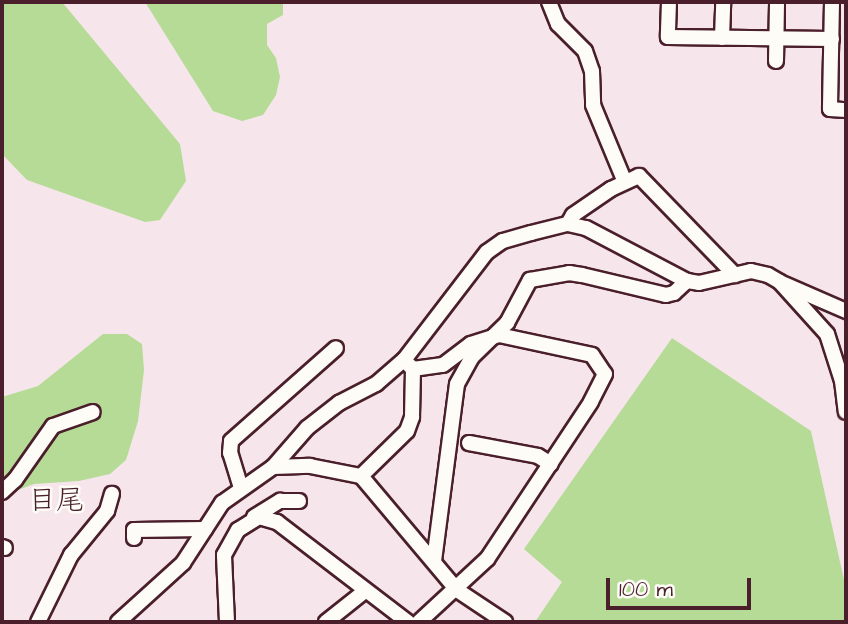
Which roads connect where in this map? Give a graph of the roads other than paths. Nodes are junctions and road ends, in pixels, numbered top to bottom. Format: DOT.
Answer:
graph roads {
  1 [pos="549,2"];
  2 [pos="669,2"];
  3 [pos="723,2"];
  4 [pos="777,2"];
  5 [pos="832,2"];
  6 [pos="722,38"];
  7 [pos="777,38"];
  8 [pos="832,39"];
  9 [pos="776,61"];
  10 [pos="846,110"];
  11 [pos="624,180"];
  12 [pos="568,224"];
  13 [pos="735,275"];
  14 [pos="687,281"];
  15 [pos="780,282"];
  16 [pos="846,311"];
  17 [pos="499,335"];
  18 [pos="336,348"];
  19 [pos="409,365"];
  20 [pos="846,410"];
  21 [pos="93,412"];
  22 [pos="469,443"];
  23 [pos="551,464"];
  24 [pos="273,467"];
  25 [pos="361,476"];
  26 [pos="241,488"];
  27 [pos="2,492"];
  28 [pos="112,494"];
  29 [pos="299,501"];
  30 [pos="254,517"];
  31 [pos="205,529"];
  32 [pos="134,538"];
  33 [pos="434,561"];
  34 [pos="457,590"];
  35 [pos="365,591"];
  36 [pos="38,622"];
  37 [pos="118,622"];
  38 [pos="228,622"];
  39 [pos="326,622"];
  40 [pos="408,622"];
  41 [pos="419,622"];
  42 [pos="505,622"];
  1 -- 11 [label="street"];
  2 -- 6 [label="street"];
  3 -- 6 [label="street"];
  4 -- 7 [label="street"];
  5 -- 8 [label="street"];
  6 -- 7 [label="street"];
  7 -- 8 [label="street"];
  7 -- 9 [label="street"];
  8 -- 10 [label="street"];
  11 -- 12 [label="street"];
  11 -- 13 [label="street"];
  12 -- 14 [label="street"];
  12 -- 19 [label="street"];
  13 -- 14 [label="street"];
  13 -- 15 [label="street"];
  14 -- 17 [label="street"];
  15 -- 16 [label="street"];
  15 -- 20 [label="street"];
  17 -- 19 [label="street"];
  17 -- 23 [label="street"];
  17 -- 33 [label="street"];
  18 -- 26 [label="street"];
  19 -- 24 [label="street"];
  19 -- 25 [label="street"];
  21 -- 27 [label="street"];
  22 -- 23 [label="street"];
  23 -- 34 [label="street"];
  24 -- 25 [label="street"];
  24 -- 26 [label="street"];
  25 -- 33 [label="street"];
  26 -- 31 [label="street"];
  28 -- 36 [label="street"];
  29 -- 30 [label="street"];
  30 -- 35 [label="street"];
  30 -- 38 [label="street"];
  31 -- 32 [label="street"];
  31 -- 37 [label="street"];
  33 -- 34 [label="street"];
  34 -- 41 [label="street"];
  34 -- 42 [label="street"];
  35 -- 39 [label="street"];
  35 -- 40 [label="street"];
}
